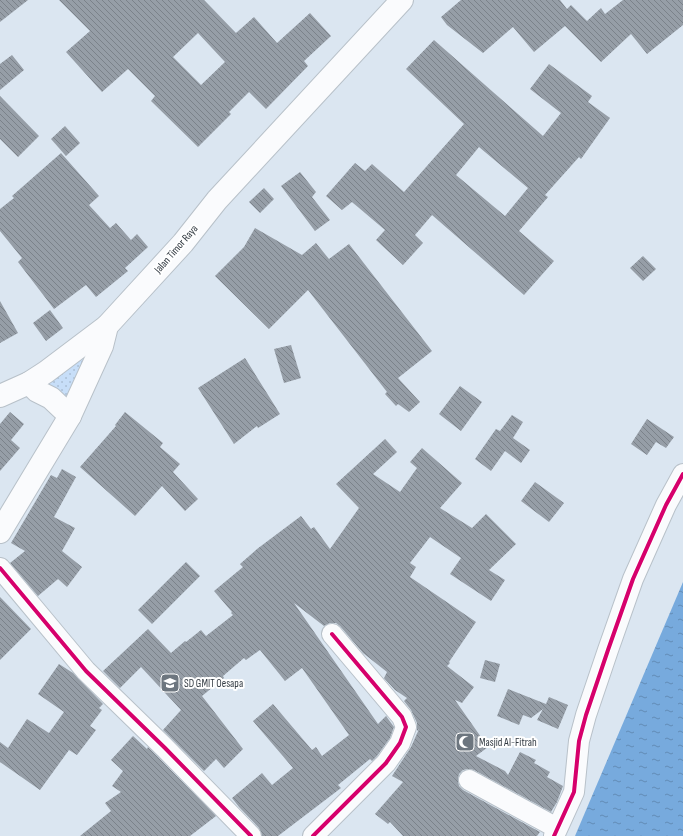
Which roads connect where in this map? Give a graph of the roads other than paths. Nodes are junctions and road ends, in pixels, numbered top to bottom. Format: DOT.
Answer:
graph roads {
  1 [pos="402,0"];
  2 [pos="107,326"];
  3 [pos="29,383"];
  4 [pos="0,396"];
  5 [pos="70,416"];
  6 [pos="683,474"];
  7 [pos="0,532"];
  8 [pos="0,568"];
  9 [pos="332,634"];
  10 [pos="469,780"];
  11 [pos="556,832"];
  12 [pos="251,836"];
  13 [pos="313,836"];
  1 -- 2 [label="main road, Jalan Timor Raya"];
  2 -- 3 [label="main road"];
  2 -- 5 [label="main road, Jalan Timor Raya"];
  3 -- 4 [label="main road"];
  3 -- 5 [label="main road"];
  5 -- 7 [label="main road, Jalan Timor Raya"];
  6 -- 11 [label="street"];
  8 -- 12 [label="street"];
  9 -- 13 [label="street"];
  10 -- 11 [label="street"];
}
